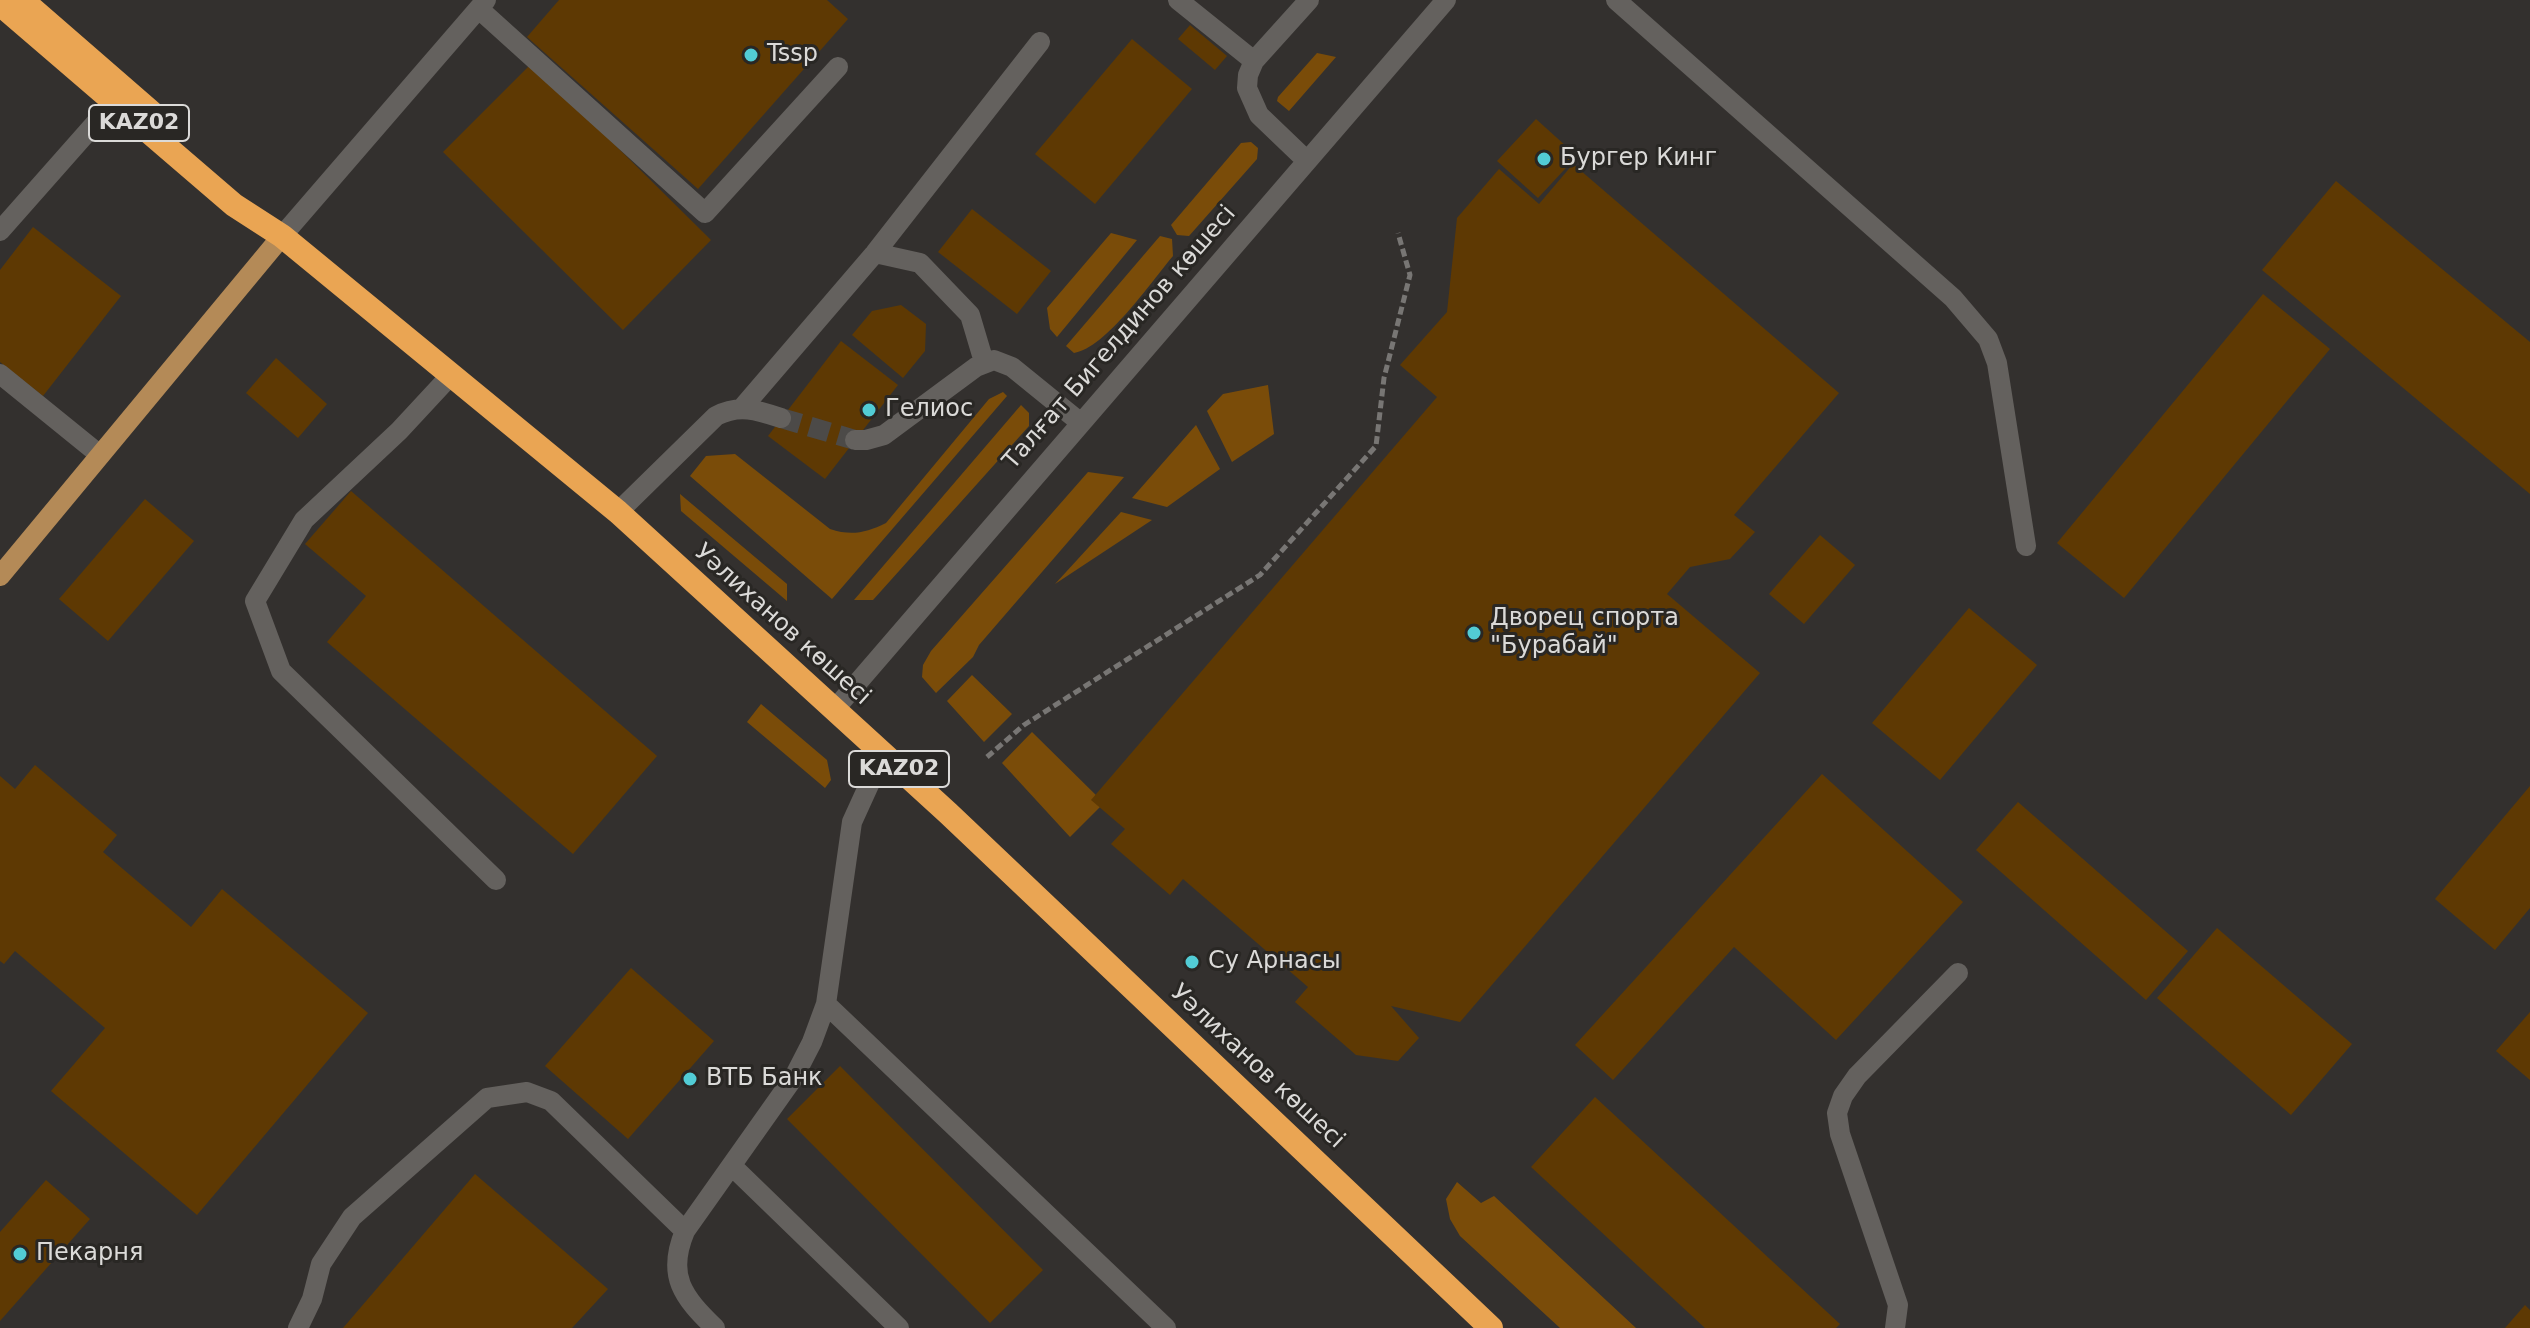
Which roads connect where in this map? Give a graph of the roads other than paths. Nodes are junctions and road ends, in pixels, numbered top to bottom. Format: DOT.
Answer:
graph roads {
  1 [pos="22,0"];
  2 [pos="1178,0"];
  3 [pos="1309,0"];
  4 [pos="1446,0"];
  5 [pos="1616,0"];
  6 [pos="0,4"];
  7 [pos="483,4"];
  8 [pos="1040,42"];
  9 [pos="1254,61"];
  10 [pos="838,67"];
  11 [pos="114,102"];
  12 [pos="1307,161"];
  13 [pos="0,231"];
  14 [pos="282,236"];
  15 [pos="875,253"];
  16 [pos="984,362"];
  17 [pos="0,374"];
  18 [pos="451,375"];
  19 [pos="742,408"];
  20 [pos="781,418"];
  21 [pos="1081,423"];
  22 [pos="855,440"];
  23 [pos="100,455"];
  24 [pos="618,512"];
  25 [pos="2026,546"];
  26 [pos="0,576"];
  27 [pos="834,710"];
  28 [pos="883,754"];
  29 [pos="496,880"];
  30 [pos="1958,973"];
  31 [pos="826,1004"];
  32 [pos="732,1166"];
  33 [pos="685,1231"];
  34 [pos="298,1328"];
  35 [pos="715,1328"];
  36 [pos="899,1328"];
  37 [pos="1166,1328"];
  38 [pos="1491,1328"];
  39 [pos="1895,1328"];
  1 -- 14 [label="highway, KАZ02"];
  2 -- 9 [label="street"];
  3 -- 9 [label="street"];
  4 -- 12 [label="street, Талғат Бигелдинов көшесі"];
  5 -- 25 [label="street"];
  6 -- 11 [label="highway, Уәлиханов көшесі / KАZ02"];
  7 -- 10 [label="street"];
  7 -- 14 [label="street"];
  8 -- 15 [label="street"];
  9 -- 12 [label="street"];
  11 -- 13 [label="street"];
  11 -- 14 [label="highway, Уәлиханов көшесі / KАZ02"];
  12 -- 21 [label="street, Талғат Бигелдинов көшесі"];
  14 -- 18 [label="highway, Уәлиханов көшесі / KАZ02"];
  14 -- 23 [label="main road"];
  15 -- 16 [label="street"];
  15 -- 19 [label="street"];
  16 -- 21 [label="street"];
  16 -- 22 [label="street"];
  17 -- 23 [label="street"];
  18 -- 24 [label="highway, Уәлиханов көшесі / KАZ02"];
  18 -- 29 [label="street"];
  19 -- 20 [label="street"];
  19 -- 24 [label="street"];
  21 -- 27 [label="street, Талғат Бигелдинов көшесі"];
  23 -- 26 [label="main road"];
  24 -- 27 [label="highway, Уәлиханов көшесі / KАZ02"];
  27 -- 28 [label="highway, Уәлиханов көшесі / KАZ02"];
  28 -- 31 [label="street"];
  28 -- 38 [label="highway, Уәлиханов көшесі / KАZ02"];
  30 -- 39 [label="street"];
  31 -- 32 [label="street"];
  31 -- 37 [label="street"];
  32 -- 33 [label="street"];
  32 -- 36 [label="street"];
  33 -- 34 [label="street"];
  33 -- 35 [label="street"];
}
